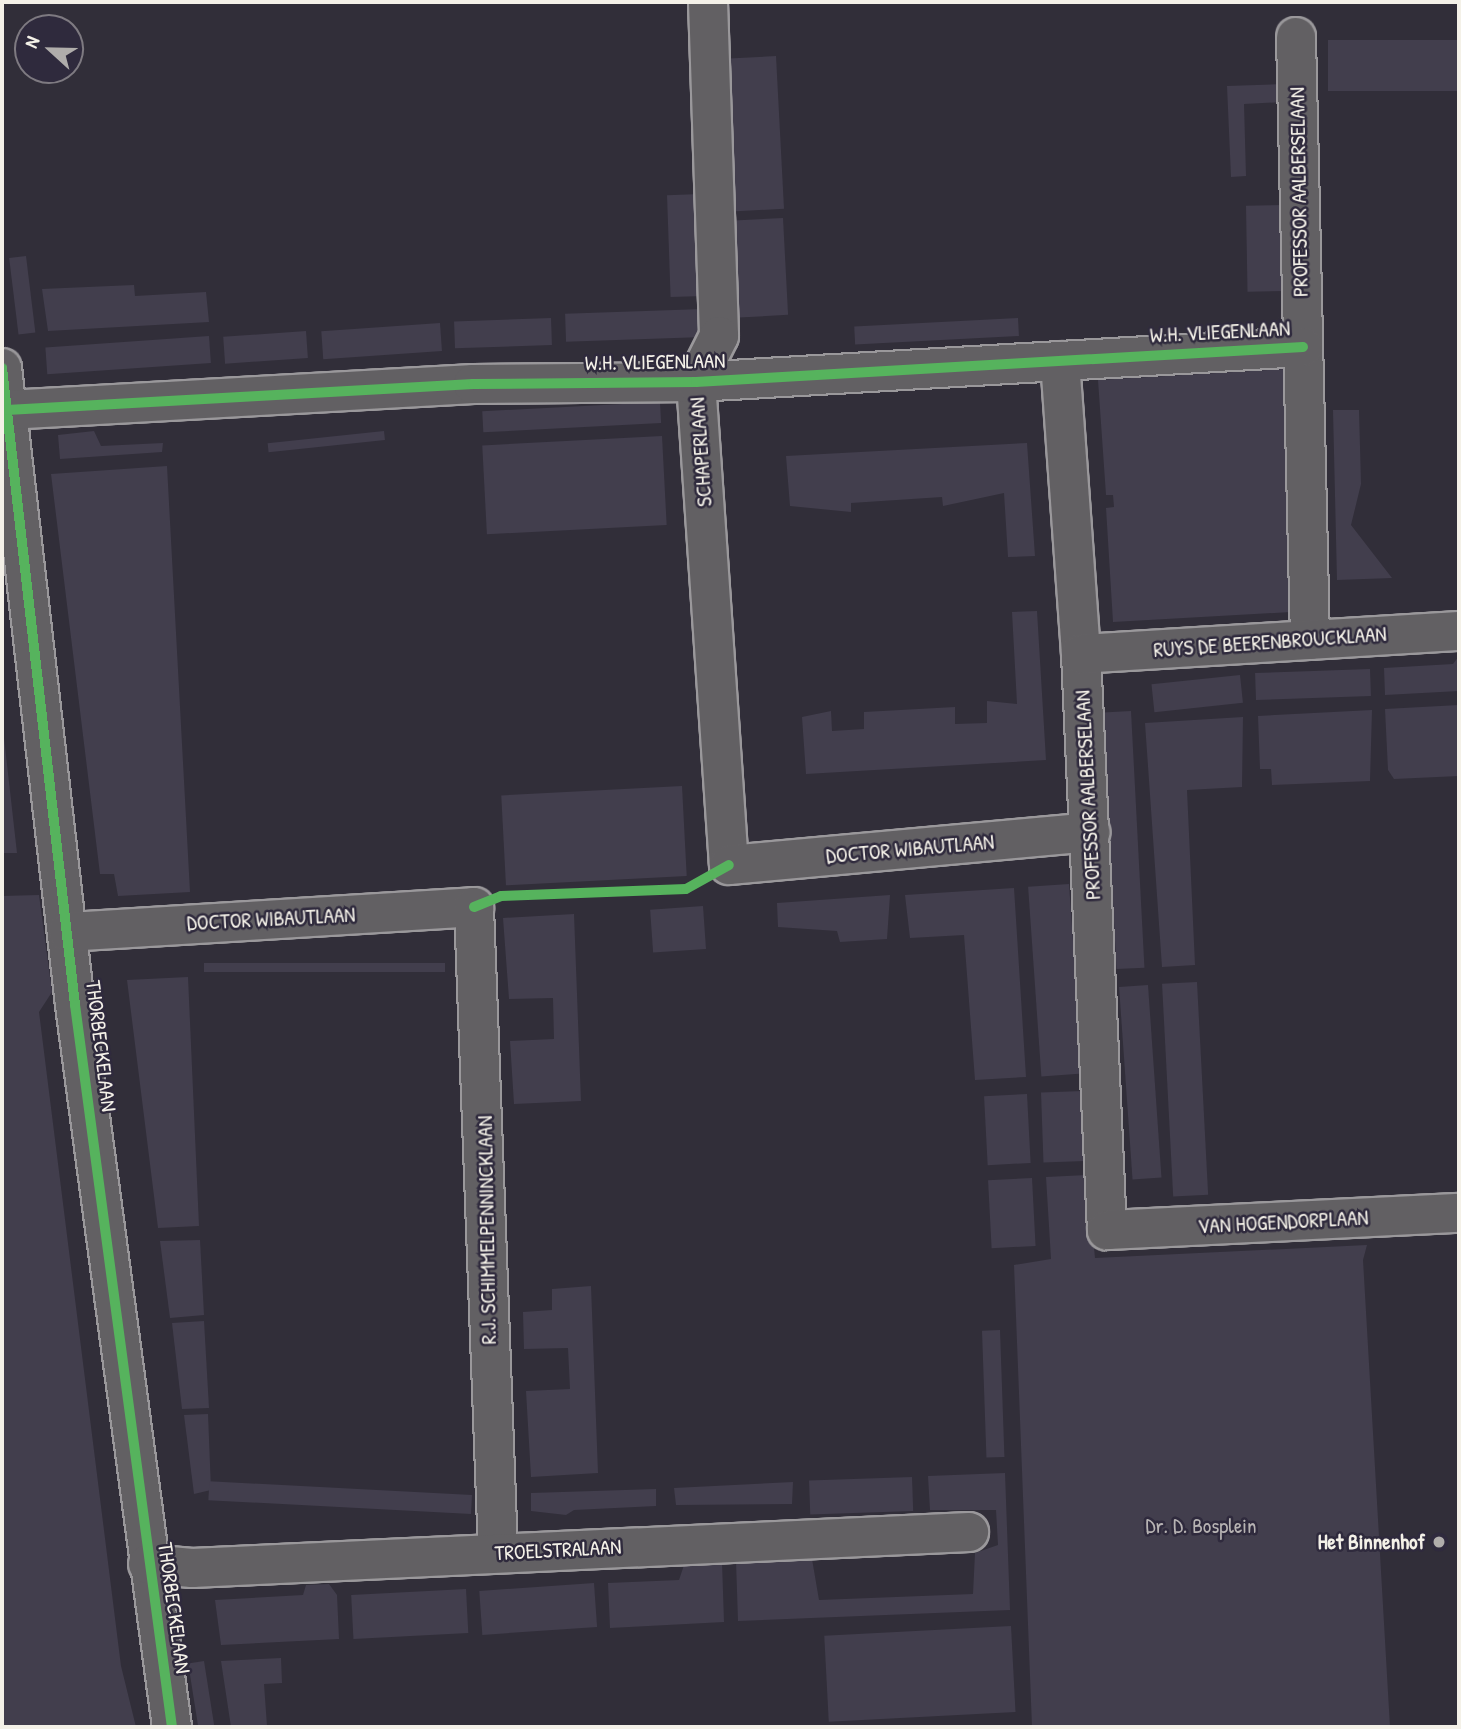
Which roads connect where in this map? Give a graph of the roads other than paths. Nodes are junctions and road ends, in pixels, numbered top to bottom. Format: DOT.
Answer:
graph roads {
  1 [pos="708,2"];
  2 [pos="1296,37"];
  3 [pos="1303,346"];
  4 [pos="1060,361"];
  5 [pos="2,368"];
  6 [pos="696,382"];
  7 [pos="7,410"];
  8 [pos="1459,631"];
  9 [pos="1310,640"];
  10 [pos="1081,654"];
  11 [pos="1090,832"];
  12 [pos="729,865"];
  13 [pos="474,907"];
  14 [pos="68,932"];
  15 [pos="1459,1213"];
  16 [pos="1107,1230"];
  17 [pos="969,1532"];
  18 [pos="498,1553"];
  19 [pos="148,1564"];
  20 [pos="172,1727"];
  1 -- 6 [label="street, SCHAPERLAAN"];
  2 -- 3 [label="street, PROFESSOR AALBERSELAAN"];
  3 -- 4 [label="street, W.H. VLIEGENLAAN"];
  3 -- 9 [label="street, PROFESSOR AALBERSELAAN"];
  4 -- 6 [label="street, W.H. VLIEGENLAAN"];
  4 -- 10 [label="street, PROFESSOR AALBERSELAAN"];
  5 -- 7 [label="street, THORBECKELAAN"];
  6 -- 7 [label="street, W.H. VLIEGENLAAN"];
  6 -- 12 [label="street, SCHAPERLAAN"];
  7 -- 14 [label="street, THORBECKELAAN"];
  8 -- 9 [label="street, RUYS DE BEERENBROUCKLAAN"];
  9 -- 10 [label="street, RUYS DE BEERENBROUCKLAAN"];
  10 -- 11 [label="street, PROFESSOR AALBERSELAAN"];
  11 -- 12 [label="street, DOCTOR WIBAUTLAAN"];
  11 -- 16 [label="street, PROFESSOR AALBERSELAAN"];
  13 -- 14 [label="street, DOCTOR WIBAUTLAAN"];
  13 -- 18 [label="street, R.J. SCHIMMELPENNINCKLAAN"];
  14 -- 19 [label="street, THORBECKELAAN"];
  15 -- 16 [label="street, VAN HOGENDORPLAAN"];
  17 -- 18 [label="street, TROELSTRALAAN"];
  18 -- 19 [label="street, TROELSTRALAAN"];
  19 -- 20 [label="street, THORBECKELAAN"];
}
